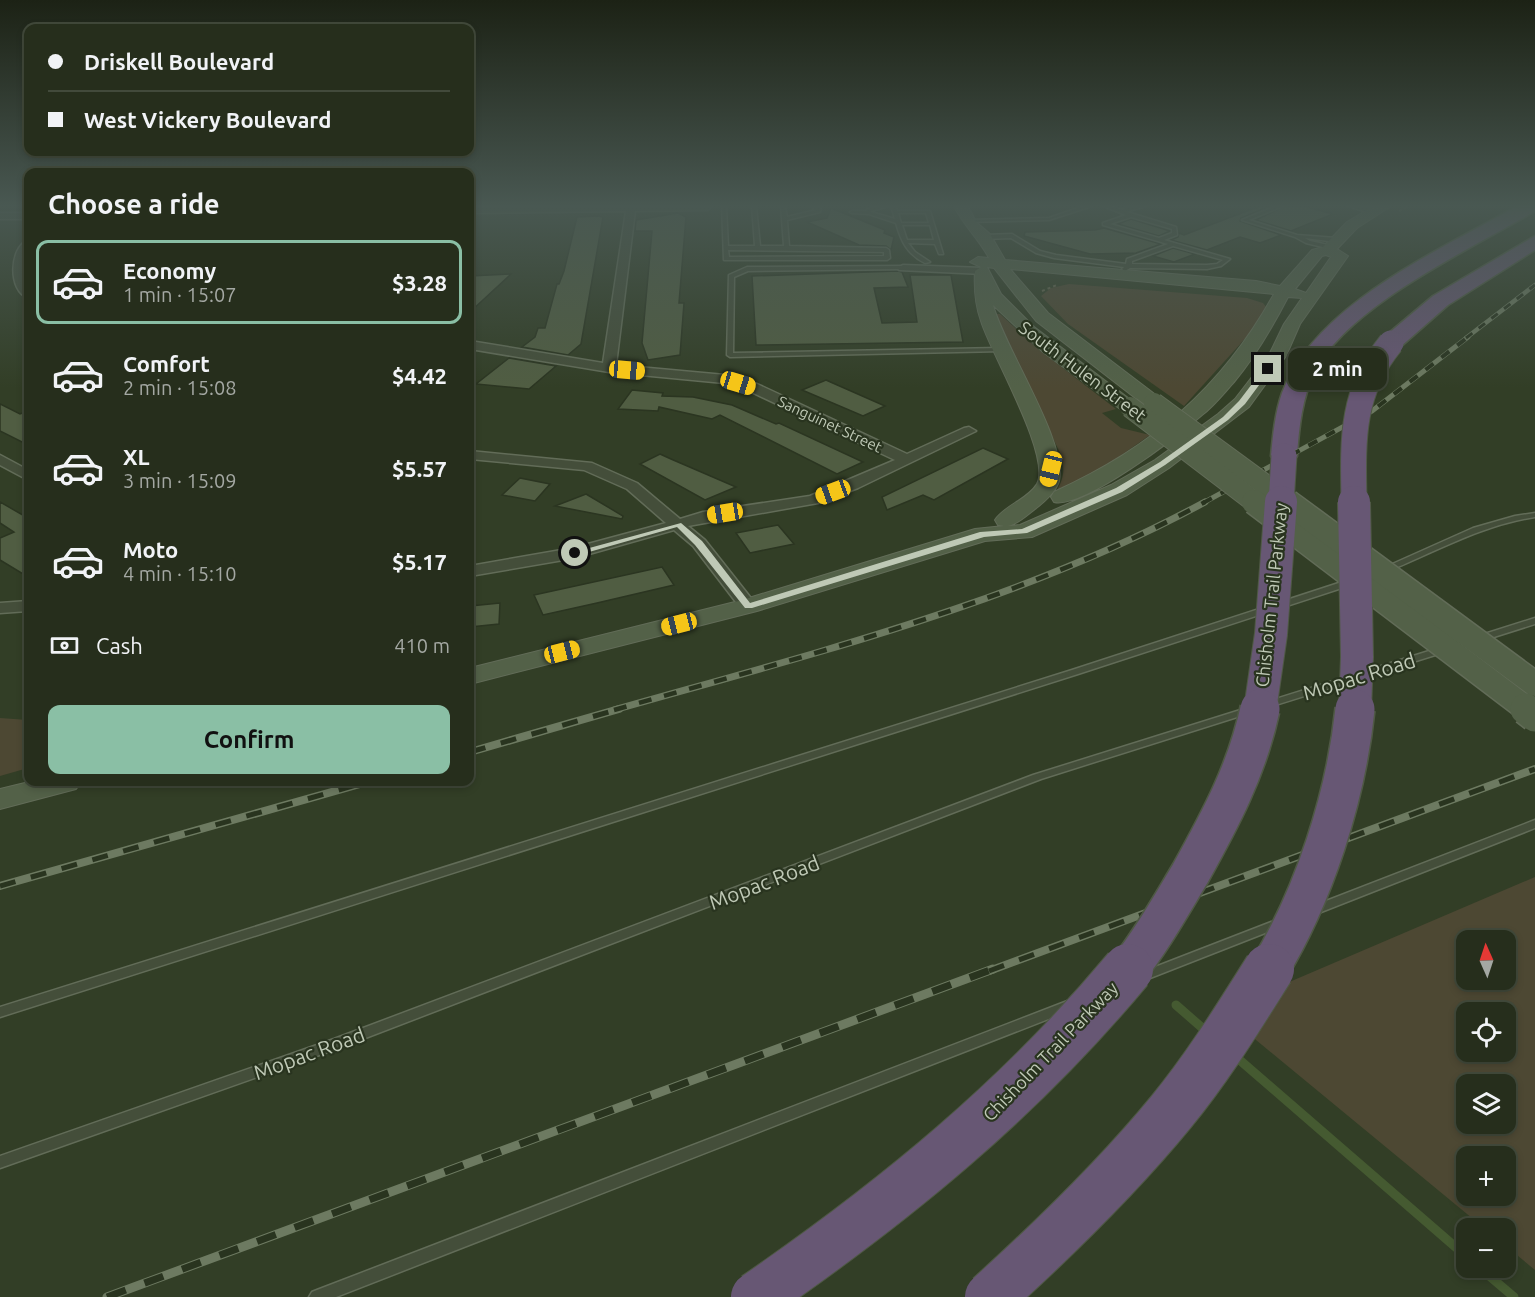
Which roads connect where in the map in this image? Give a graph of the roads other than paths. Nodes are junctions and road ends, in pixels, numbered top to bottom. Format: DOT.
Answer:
graph roads {
  1 [pos="20,267"];
  2 [pos="624,267"];
  3 [pos="909,267"];
  4 [pos="985,267"];
  5 [pos="991,267"];
  6 [pos="1042,267"];
  7 [pos="1103,267"];
  8 [pos="1127,267"];
  9 [pos="1210,267"];
  10 [pos="1305,267"];
  11 [pos="1336,267"];
  12 [pos="1427,267"];
  13 [pos="1495,267"];
  14 [pos="903,268"];
  15 [pos="1303,269"];
  16 [pos="1125,271"];
  17 [pos="1068,277"];
  18 [pos="1210,283"];
  19 [pos="24,290"];
  20 [pos="1281,296"];
  21 [pos="1317,310"];
  22 [pos="474,346"];
  23 [pos="1001,350"];
  24 [pos="609,368"];
  25 [pos="969,431"];
  26 [pos="474,455"];
  27 [pos="0,459"];
  28 [pos="907,460"];
  29 [pos="24,474"];
  30 [pos="1535,515"];
  31 [pos="1006,520"];
  32 [pos="678,524"];
  33 [pos="983,534"];
  34 [pos="474,570"];
  35 [pos="24,606"];
  36 [pos="748,606"];
  37 [pos="0,608"];
  38 [pos="1535,621"];
  39 [pos="474,675"];
  40 [pos="1535,684"];
  41 [pos="1535,716"];
  42 [pos="50,786"];
  43 [pos="0,799"];
  44 [pos="1535,824"];
  45 [pos="0,1012"];
  46 [pos="0,1162"];
  47 [pos="317,1297"];
  48 [pos="756,1297"];
  49 [pos="990,1297"];
  1 -- 19 [label="street"];
  2 -- 24 [label="street"];
  3 -- 14 [label="street"];
  4 -- 5 [label="street"];
  5 -- 14 [label="street"];
  5 -- 17 [label="main road"];
  5 -- 20 [label="main road"];
  5 -- 23 [label="main road"];
  5 -- 40 [label="main road, South Hulen Street, bridge"];
  5 -- 41 [label="main road, South Hulen Street, bridge"];
  6 -- 17 [label="main road"];
  7 -- 16 [label="lane"];
  8 -- 16 [label="lane"];
  9 -- 16 [label="lane"];
  10 -- 15 [label="main road"];
  11 -- 21 [label="main road"];
  12 -- 21 [label="highway, Chisholm Trail Parkway"];
  13 -- 49 [label="highway, bridge"];
  14 -- 23 [label="lane"];
  15 -- 18 [label="main road"];
  15 -- 20 [label="main road"];
  16 -- 17 [label="main road"];
  16 -- 18 [label="main road"];
  18 -- 20 [label="main road"];
  20 -- 21 [label="main road"];
  20 -- 31 [label="main road"];
  21 -- 33 [label="main road"];
  21 -- 48 [label="highway, Chisholm Trail Parkway, bridge"];
  22 -- 24 [label="street, Sanguinet Street"];
  23 -- 31 [label="main road"];
  24 -- 28 [label="street, Sanguinet Street"];
  25 -- 28 [label="street"];
  26 -- 32 [label="street"];
  27 -- 29 [label="street"];
  28 -- 32 [label="street"];
  30 -- 45 [label="lane"];
  31 -- 33 [label="main road"];
  32 -- 34 [label="street"];
  32 -- 36 [label="street"];
  33 -- 36 [label="main road"];
  35 -- 37 [label="street"];
  36 -- 39 [label="main road"];
  38 -- 46 [label="lane, Mopac Road"];
  42 -- 43 [label="main road"];
  44 -- 47 [label="lane"];
}
